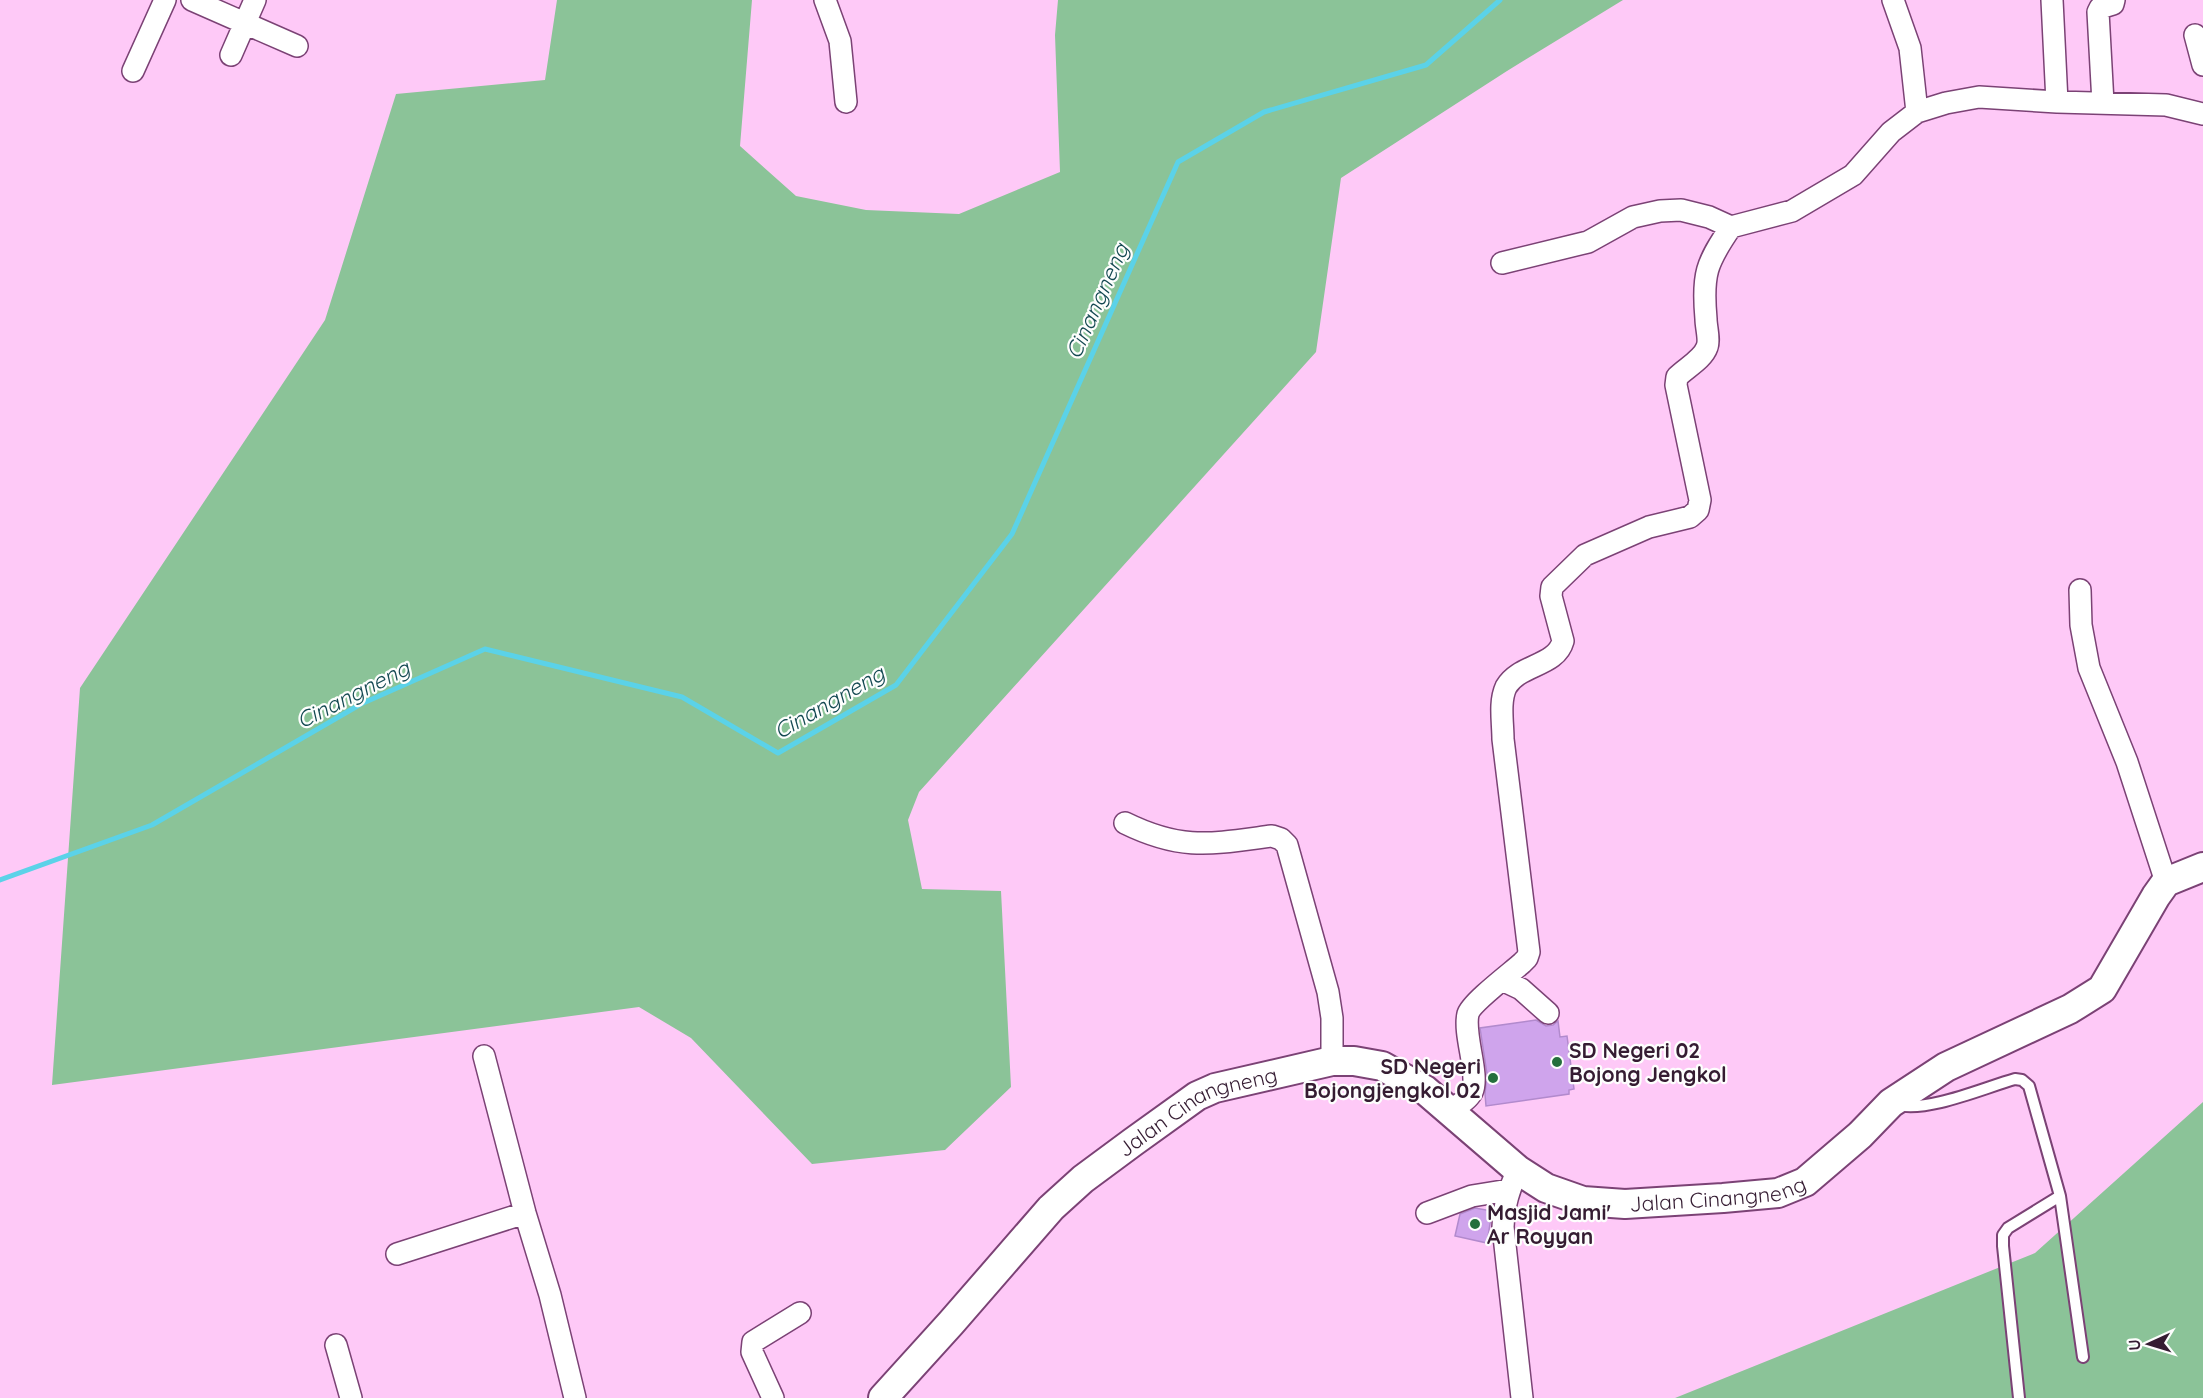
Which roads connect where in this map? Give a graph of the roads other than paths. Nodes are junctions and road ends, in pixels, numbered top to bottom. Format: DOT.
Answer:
graph roads {
  1 [pos="165,0"];
  2 [pos="192,0"];
  3 [pos="255,0"];
  4 [pos="825,0"];
  5 [pos="1893,0"];
  6 [pos="2052,0"];
  7 [pos="2114,0"];
  8 [pos="245,24"];
  9 [pos="2195,35"];
  10 [pos="297,46"];
  11 [pos="231,56"];
  12 [pos="2203,65"];
  13 [pos="133,71"];
  14 [pos="846,102"];
  15 [pos="2057,102"];
  16 [pos="2103,103"];
  17 [pos="1917,112"];
  18 [pos="2203,114"];
  19 [pos="1731,227"];
  20 [pos="1502,263"];
  21 [pos="2080,590"];
  22 [pos="1125,823"];
  23 [pos="2203,867"];
  24 [pos="2166,882"];
  25 [pos="1502,980"];
  26 [pos="1548,1013"];
  27 [pos="484,1056"];
  28 [pos="1332,1060"];
  29 [pos="1891,1103"];
  30 [pos="1451,1110"];
  31 [pos="1514,1180"];
  32 [pos="2060,1196"];
  33 [pos="525,1213"];
  34 [pos="1427,1213"];
  35 [pos="397,1254"];
  36 [pos="800,1313"];
  37 [pos="336,1345"];
  38 [pos="2083,1358"];
  39 [pos="351,1398"];
  40 [pos="575,1398"];
  41 [pos="772,1398"];
  42 [pos="883,1398"];
  43 [pos="1522,1398"];
  44 [pos="2019,1398"];
  1 -- 13 [label="street"];
  2 -- 8 [label="street"];
  3 -- 8 [label="street"];
  4 -- 14 [label="street"];
  5 -- 17 [label="street"];
  6 -- 15 [label="street"];
  7 -- 16 [label="street"];
  8 -- 10 [label="street"];
  8 -- 11 [label="street"];
  9 -- 12 [label="street"];
  15 -- 16 [label="street"];
  15 -- 17 [label="street"];
  16 -- 18 [label="street"];
  17 -- 19 [label="street"];
  19 -- 20 [label="street"];
  19 -- 25 [label="street"];
  21 -- 24 [label="street"];
  22 -- 28 [label="street"];
  23 -- 24 [label="street"];
  24 -- 29 [label="street, Jalan Cinangneng"];
  25 -- 26 [label="street"];
  25 -- 30 [label="street"];
  27 -- 33 [label="street"];
  28 -- 30 [label="street, Jalan Cinangneng"];
  28 -- 42 [label="street, Jalan Cinangneng"];
  29 -- 31 [label="street, Jalan Cinangneng"];
  29 -- 32 [label="lane"];
  30 -- 31 [label="street, Jalan Cinangneng"];
  31 -- 34 [label="street"];
  31 -- 43 [label="street"];
  32 -- 38 [label="lane"];
  32 -- 44 [label="lane"];
  33 -- 35 [label="street"];
  33 -- 40 [label="street"];
  36 -- 41 [label="street"];
  37 -- 39 [label="street"];
}
